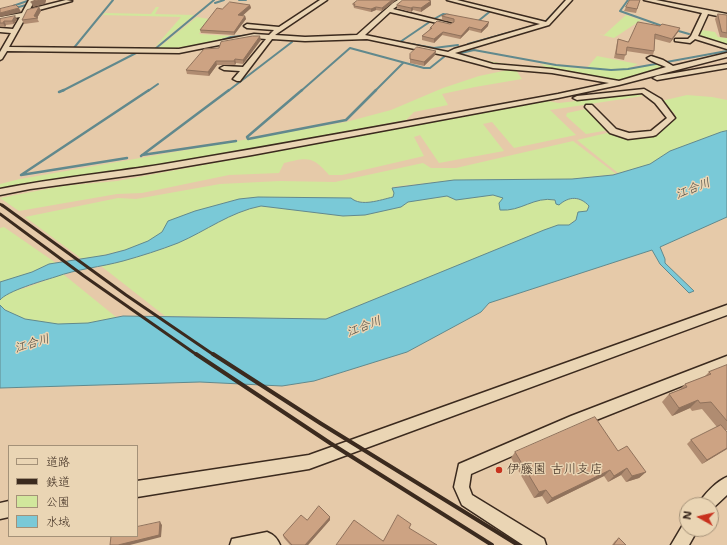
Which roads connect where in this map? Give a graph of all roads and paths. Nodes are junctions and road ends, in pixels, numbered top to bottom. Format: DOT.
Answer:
graph roads {
  1 [pos="32,0"];
  2 [pos="324,0"];
  3 [pos="392,0"];
  4 [pos="450,0"];
  5 [pos="569,0"];
  6 [pos="647,0"];
  7 [pos="69,1"];
  8 [pos="402,1"];
  9 [pos="389,10"];
  10 [pos="706,12"];
  11 [pos="25,13"];
  12 [pos="727,16"];
  13 [pos="0,19"];
  14 [pos="545,23"];
  15 [pos="450,24"];
  16 [pos="247,26"];
  17 [pos="280,29"];
  18 [pos="0,30"];
  19 [pos="15,32"];
  20 [pos="270,37"];
  21 [pos="359,37"];
  22 [pos="694,37"];
  23 [pos="677,40"];
  24 [pos="727,47"];
  25 [pos="5,49"];
  26 [pos="449,54"];
  27 [pos="727,56"];
  28 [pos="0,58"];
  29 [pos="651,58"];
  30 [pos="667,64"];
  31 [pos="727,66"];
  32 [pos="224,68"];
  33 [pos="244,69"];
  34 [pos="237,79"];
  35 [pos="618,83"];
  36 [pos="558,96"];
  37 [pos="589,107"];
  38 [pos="0,192"];
  39 [pos="727,310"];
  40 [pos="727,362"];
  41 [pos="727,484"];
  42 [pos="138,489"];
  43 [pos="714,497"];
  44 [pos="238,545"];
  45 [pos="272,545"];
  46 [pos="538,545"];
  1 -- 11 [label="street"];
  2 -- 17 [label="street"];
  3 -- 8 [label="street"];
  4 -- 14 [label="street"];
  5 -- 14 [label="street"];
  6 -- 10 [label="street"];
  7 -- 11 [label="street"];
  8 -- 9 [label="street"];
  9 -- 15 [label="street"];
  9 -- 21 [label="street"];
  10 -- 12 [label="street"];
  10 -- 22 [label="street"];
  11 -- 13 [label="street"];
  11 -- 19 [label="street"];
  14 -- 26 [label="street"];
  16 -- 17 [label="street"];
  17 -- 20 [label="street"];
  18 -- 19 [label="street"];
  19 -- 25 [label="street"];
  20 -- 21 [label="street"];
  20 -- 25 [label="street"];
  20 -- 33 [label="street"];
  21 -- 26 [label="street"];
  22 -- 23 [label="street"];
  22 -- 24 [label="street"];
  25 -- 28 [label="street"];
  26 -- 35 [label="street"];
  27 -- 30 [label="street"];
  29 -- 30 [label="street"];
  30 -- 35 [label="street"];
  31 -- 35 [label="street"];
  32 -- 33 [label="street"];
  33 -- 34 [label="street"];
  35 -- 36 [label="street"];
  36 -- 37 [label="street"];
  36 -- 38 [label="street"];
  39 -- 42 [label="street"];
  40 -- 46 [label="street"];
  41 -- 43 [label="street"];
  44 -- 45 [label="street"];
}
